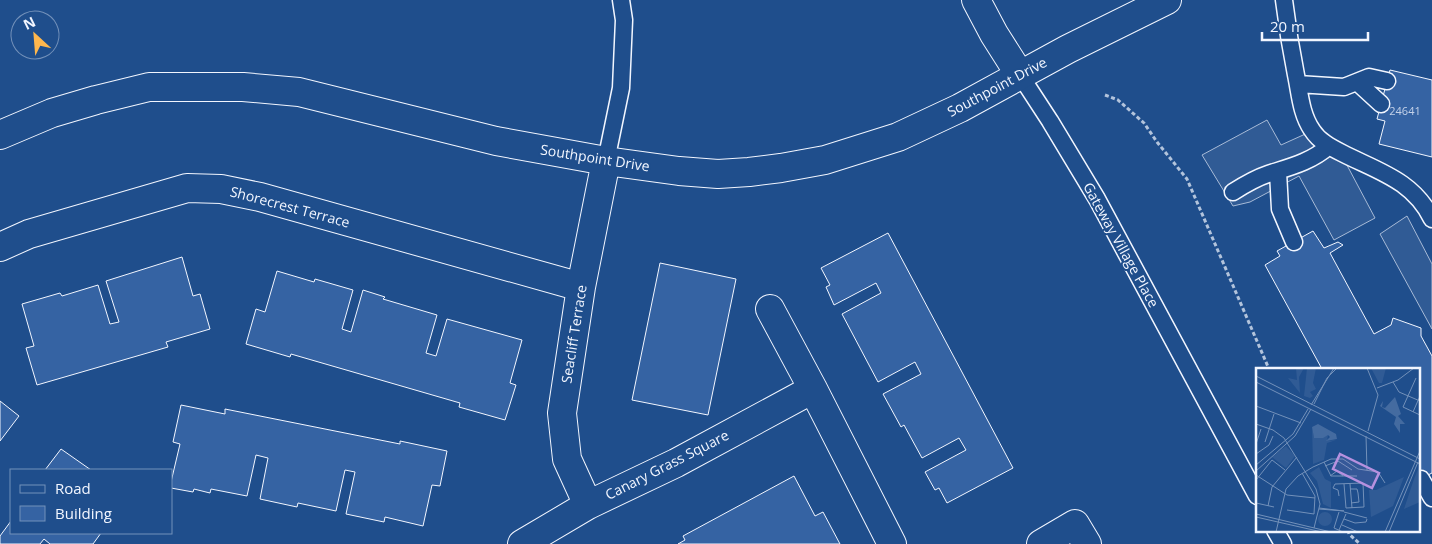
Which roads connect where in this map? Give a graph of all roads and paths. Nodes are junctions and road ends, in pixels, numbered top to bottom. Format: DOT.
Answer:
graph roads {
  1 [pos="621,0"];
  2 [pos="976,0"];
  3 [pos="1167,0"];
  4 [pos="1284,0"];
  5 [pos="1020,75"];
  6 [pos="1387,81"];
  7 [pos="1356,82"];
  8 [pos="1298,84"];
  9 [pos="1105,95"];
  10 [pos="1381,104"];
  11 [pos="0,135"];
  12 [pos="1329,146"];
  13 [pos="606,161"];
  14 [pos="1278,172"];
  15 [pos="1233,192"];
  16 [pos="1432,219"];
  17 [pos="1294,242"];
  18 [pos="0,247"];
  19 [pos="581,287"];
  20 [pos="770,309"];
  21 [pos="1269,368"];
  22 [pos="813,389"];
  23 [pos="1421,479"];
  24 [pos="1256,494"];
  25 [pos="1432,498"];
  26 [pos="588,505"];
  27 [pos="1276,532"];
  28 [pos="1348,532"];
  29 [pos="522,544"];
  30 [pos="892,544"];
  31 [pos="1041,544"];
  32 [pos="1087,544"];
  33 [pos="1283,544"];
  34 [pos="1360,544"];
  1 -- 13 [label="lane"];
  2 -- 5 [label="street, Gateway Village Place"];
  3 -- 5 [label="street, Southpoint Drive"];
  4 -- 8 [label="lane"];
  5 -- 13 [label="street, Southpoint Drive"];
  5 -- 24 [label="lane, Gateway Village Place"];
  6 -- 7 [label="lane"];
  7 -- 8 [label="lane"];
  7 -- 10 [label="lane"];
  8 -- 12 [label="lane"];
  9 -- 21 [label="path"];
  11 -- 13 [label="street, Southpoint Drive"];
  12 -- 14 [label="lane"];
  12 -- 16 [label="lane"];
  13 -- 19 [label="street, Seacliff Terrace"];
  14 -- 15 [label="lane"];
  14 -- 17 [label="lane"];
  18 -- 19 [label="street, Shorecrest Terrace"];
  19 -- 26 [label="street, Seacliff Terrace"];
  20 -- 22 [label="street"];
  22 -- 26 [label="street, Canary Grass Square"];
  22 -- 30 [label="street"];
  23 -- 25 [label="lane"];
  26 -- 29 [label="street, Canary Grass Square"];
  27 -- 33 [label="lane"];
  28 -- 34 [label="path"];
  31 -- 32 [label="street"];
}
